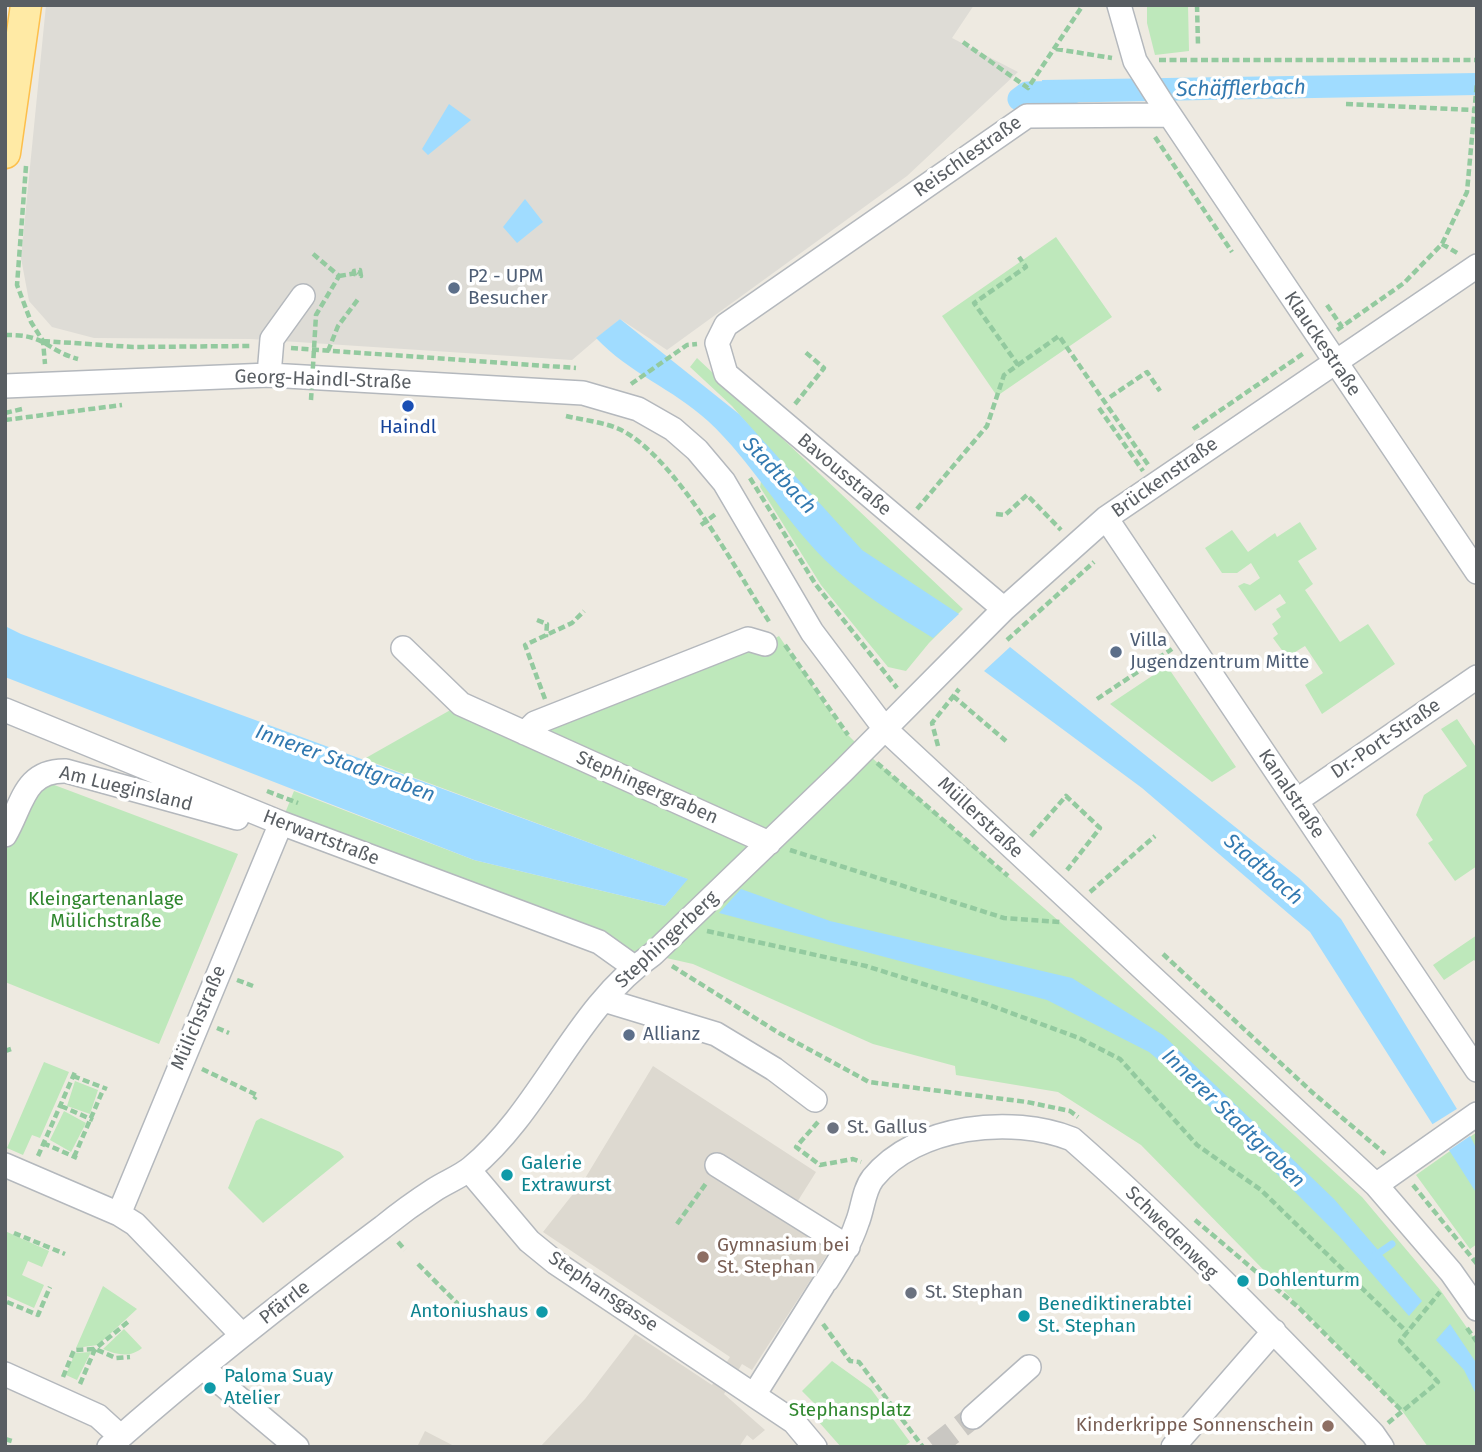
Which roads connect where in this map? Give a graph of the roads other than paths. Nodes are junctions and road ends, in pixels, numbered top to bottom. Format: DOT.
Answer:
graph roads {
  1 [pos="26,5"];
  2 [pos="1119,5"];
  3 [pos="10,79"];
  4 [pos="1166,110"];
  5 [pos="5,153"];
  6 [pos="1477,266"];
  7 [pos="303,296"];
  8 [pos="726,325"];
  9 [pos="1334,362"];
  10 [pos="269,375"];
  11 [pos="5,386"];
  12 [pos="640,398"];
  13 [pos="1106,518"];
  14 [pos="1477,572"];
  15 [pos="1004,608"];
  16 [pos="772,635"];
  17 [pos="403,648"];
  18 [pos="1477,677"];
  19 [pos="5,710"];
  20 [pos="885,729"];
  21 [pos="525,733"];
  22 [pos="1296,801"];
  23 [pos="278,823"];
  24 [pos="5,835"];
  25 [pos="769,843"];
  26 [pos="635,967"];
  27 [pos="604,1000"];
  28 [pos="1477,1070"];
  29 [pos="815,1100"];
  30 [pos="1474,1115"];
  31 [pos="5,1166"];
  32 [pos="469,1170"];
  33 [pos="712,1174"];
  34 [pos="1376,1185"];
  35 [pos="119,1214"];
  36 [pos="848,1247"];
  37 [pos="1466,1303"];
  38 [pos="1274,1331"];
  39 [pos="242,1335"];
  40 [pos="1029,1367"];
  41 [pos="204,1369"];
  42 [pos="5,1374"];
  43 [pos="754,1395"];
  44 [pos="972,1417"];
  45 [pos="1382,1437"];
  46 [pos="114,1442"];
  47 [pos="1186,1443"];
  48 [pos="297,1447"];
  49 [pos="815,1447"];
  1 -- 3 [label="main road"];
  2 -- 4 [label="street"];
  3 -- 5 [label="main road"];
  4 -- 8 [label="street, Reischlestraße"];
  4 -- 9 [label="street, Klauckestraße"];
  6 -- 9 [label="street, Brückenstraße"];
  7 -- 10 [label="street"];
  8 -- 15 [label="street, Bavousstraße"];
  9 -- 13 [label="street, Brückenstraße"];
  9 -- 14 [label="street, Klauckestraße"];
  10 -- 11 [label="street, Georg-Haindl-Straße"];
  10 -- 12 [label="street, Georg-Haindl-Straße"];
  12 -- 20 [label="street, Müllerstraße"];
  13 -- 15 [label="street, Brückenstraße"];
  13 -- 22 [label="street, Kanalstraße"];
  15 -- 20 [label="street, Brückenstraße"];
  16 -- 21 [label="street"];
  17 -- 21 [label="street, Stephingergraben"];
  18 -- 22 [label="street, Dr.-Port-Straße"];
  19 -- 23 [label="street, Herwartstraße"];
  20 -- 25 [label="street, Stephingerberg"];
  20 -- 34 [label="street, Müllerstraße"];
  21 -- 25 [label="street, Stephingergraben"];
  22 -- 28 [label="street, Kanalstraße"];
  23 -- 24 [label="street, Am Lueginsland"];
  23 -- 26 [label="street, Herwartstraße"];
  23 -- 35 [label="street, Mülichstraße"];
  25 -- 26 [label="street, Stephingerberg"];
  26 -- 27 [label="street, Stephingerberg"];
  27 -- 29 [label="street"];
  27 -- 32 [label="street, Stephingerberg"];
  30 -- 34 [label="street"];
  31 -- 35 [label="street"];
  32 -- 39 [label="street, Pfärrle"];
  32 -- 43 [label="street, Stephansgasse"];
  33 -- 36 [label="street"];
  34 -- 37 [label="street, Müllerstraße"];
  35 -- 39 [label="street"];
  36 -- 38 [label="street, Schwedenweg"];
  36 -- 43 [label="street"];
  38 -- 45 [label="street, Schwedenweg"];
  38 -- 47 [label="street"];
  39 -- 41 [label="street, Pfärrle"];
  40 -- 44 [label="street"];
  41 -- 46 [label="street, Pfärrle"];
  41 -- 48 [label="street"];
  42 -- 46 [label="street"];
  43 -- 49 [label="street"];
}
